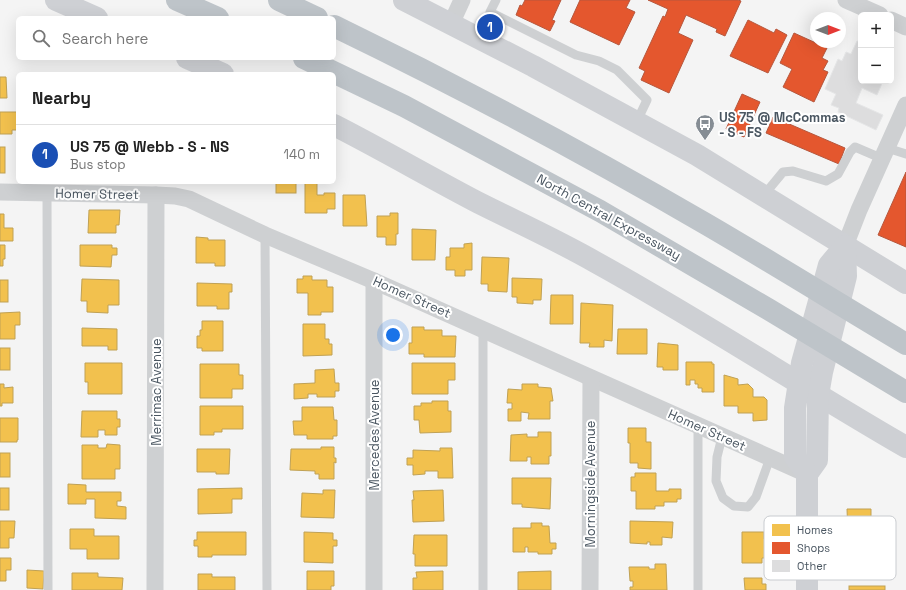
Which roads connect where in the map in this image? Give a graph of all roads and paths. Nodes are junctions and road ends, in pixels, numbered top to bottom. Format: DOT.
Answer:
graph roads {
  1 [pos="56,0"];
  2 [pos="177,0"];
  3 [pos="279,0"];
  4 [pos="404,0"];
  5 [pos="462,0"];
  6 [pos="496,0"];
  7 [pos="852,1"];
  8 [pos="874,12"];
  9 [pos="92,16"];
  10 [pos="213,16"];
  11 [pos="313,16"];
  12 [pos="894,21"];
  13 [pos="451,24"];
  14 [pos="336,27"];
  15 [pos="906,27"];
  16 [pos="192,60"];
  17 [pos="308,60"];
  18 [pos="218,72"];
  19 [pos="333,72"];
  20 [pos="336,73"];
  21 [pos="906,105"];
  22 [pos="637,121"];
  23 [pos="336,127"];
  24 [pos="885,154"];
  25 [pos="906,154"];
  26 [pos="0,192"];
  27 [pos="47,193"];
  28 [pos="156,195"];
  29 [pos="764,196"];
  30 [pos="266,235"];
  31 [pos="845,246"];
  32 [pos="838,270"];
  33 [pos="374,281"];
  34 [pos="906,283"];
  35 [pos="483,329"];
  36 [pos="903,341"];
  37 [pos="800,373"];
  38 [pos="591,378"];
  39 [pos="906,392"];
  40 [pos="818,395"];
  41 [pos="698,426"];
  42 [pos="722,437"];
  43 [pos="906,447"];
  44 [pos="770,458"];
  45 [pos="807,474"];
  46 [pos="807,516"];
  47 [pos="48,590"];
  48 [pos="155,590"];
  49 [pos="267,590"];
  50 [pos="374,590"];
  51 [pos="483,590"];
  52 [pos="590,590"];
  53 [pos="698,590"];
  1 -- 9 [label="main road"];
  2 -- 10 [label="highway"];
  3 -- 11 [label="highway"];
  4 -- 13 [label="main road"];
  5 -- 13 [label="street"];
  6 -- 22 [label="lane"];
  7 -- 8 [label="street"];
  12 -- 15 [label="street"];
  13 -- 22 [label="main road"];
  14 -- 36 [label="highway"];
  16 -- 18 [label="main road"];
  17 -- 19 [label="highway, North Central Expressway"];
  20 -- 39 [label="highway, North Central Expressway"];
  21 -- 24 [label="street"];
  22 -- 29 [label="main road"];
  23 -- 37 [label="main road"];
  24 -- 25 [label="lane"];
  24 -- 29 [label="lane"];
  24 -- 31 [label="street"];
  26 -- 27 [label="street, Homer Street"];
  27 -- 28 [label="street, Homer Street"];
  27 -- 47 [label="lane"];
  28 -- 30 [label="street, Homer Street"];
  28 -- 48 [label="street, Merrimac Avenue"];
  29 -- 31 [label="main road"];
  30 -- 33 [label="street, Homer Street"];
  30 -- 49 [label="lane"];
  31 -- 32 [label="main road"];
  31 -- 34 [label="main road"];
  32 -- 37 [label="main road"];
  32 -- 40 [label="main road"];
  33 -- 35 [label="street, Homer Street"];
  33 -- 50 [label="street, Mercedes Avenue"];
  35 -- 38 [label="street, Homer Street"];
  35 -- 51 [label="lane"];
  37 -- 40 [label="main road"];
  37 -- 45 [label="main road"];
  38 -- 41 [label="street, Homer Street"];
  38 -- 52 [label="street, Morningside Avenue"];
  40 -- 43 [label="main road"];
  40 -- 45 [label="main road"];
  41 -- 42 [label="street, Homer Street"];
  41 -- 53 [label="lane"];
  42 -- 44 [label="street, Homer Street"];
  42 -- 44 [label="lane"];
  44 -- 45 [label="street, Homer Street"];
  45 -- 46 [label="main road"];
}
